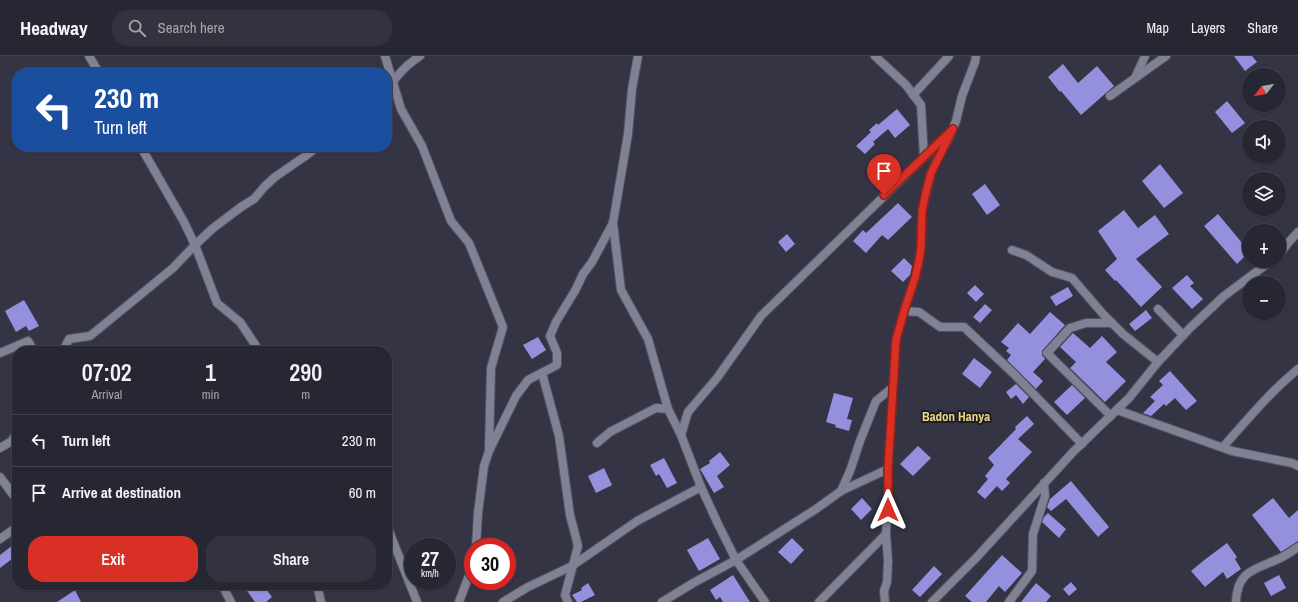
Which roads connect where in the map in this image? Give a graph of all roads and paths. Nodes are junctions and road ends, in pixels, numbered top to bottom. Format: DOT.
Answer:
graph roads {
  1 [pos="89,56"];
  2 [pos="384,56"];
  3 [pos="420,56"];
  4 [pos="638,56"];
  5 [pos="875,56"];
  6 [pos="949,56"];
  7 [pos="976,56"];
  8 [pos="1145,56"];
  9 [pos="1166,56"];
  10 [pos="96,68"];
  11 [pos="388,68"];
  12 [pos="1136,77"];
  13 [pos="392,82"];
  14 [pos="914,95"];
  15 [pos="1110,96"];
  16 [pos="953,129"];
  17 [pos="144,152"];
  18 [pos="310,152"];
  19 [pos="924,157"];
  20 [pos="613,223"];
  21 [pos="1297,237"];
  22 [pos="195,245"];
  23 [pos="1286,246"];
  24 [pos="1012,250"];
  25 [pos="1262,268"];
  26 [pos="1158,309"];
  27 [pos="904,311"];
  28 [pos="1112,323"];
  29 [pos="1183,335"];
  30 [pos="16,346"];
  31 [pos="31,346"];
  32 [pos="65,346"];
  33 [pos="255,346"];
  34 [pos="12,348"];
  35 [pos="0,353"];
  36 [pos="1158,362"];
  37 [pos="1298,369"];
  38 [pos="542,373"];
  39 [pos="893,387"];
  40 [pos="668,408"];
  41 [pos="1114,413"];
  42 [pos="680,435"];
  43 [pos="12,441"];
  44 [pos="598,443"];
  45 [pos="1082,444"];
  46 [pos="0,448"];
  47 [pos="1223,448"];
  48 [pos="489,451"];
  49 [pos="1298,466"];
  50 [pos="888,469"];
  51 [pos="0,477"];
  52 [pos="1044,483"];
  53 [pos="701,487"];
  54 [pos="841,491"];
  55 [pos="12,493"];
  56 [pos="12,531"];
  57 [pos="886,534"];
  58 [pos="477,538"];
  59 [pos="0,539"];
  60 [pos="392,539"];
  61 [pos="1298,547"];
  62 [pos="736,560"];
  63 [pos="572,566"];
  64 [pos="464,589"];
  65 [pos="225,590"];
  66 [pos="318,590"];
  67 [pos="231,602"];
  68 [pos="321,602"];
  69 [pos="417,602"];
  70 [pos="459,602"];
  71 [pos="503,602"];
  72 [pos="568,602"];
  73 [pos="662,602"];
  74 [pos="765,602"];
  75 [pos="819,602"];
  76 [pos="885,602"];
  77 [pos="932,602"];
  78 [pos="1009,602"];
  79 [pos="1236,602"];
  1 -- 10 [label="street"];
  2 -- 11 [label="street"];
  3 -- 13 [label="street"];
  4 -- 20 [label="street"];
  5 -- 14 [label="street"];
  6 -- 14 [label="street"];
  7 -- 16 [label="street"];
  8 -- 12 [label="street"];
  9 -- 12 [label="street"];
  12 -- 15 [label="street"];
  13 -- 48 [label="street"];
  14 -- 19 [label="street"];
  16 -- 19 [label="street"];
  16 -- 27 [label="street"];
  17 -- 22 [label="street"];
  18 -- 22 [label="street"];
  19 -- 42 [label="street"];
  20 -- 38 [label="street"];
  20 -- 40 [label="street"];
  21 -- 23 [label="street"];
  22 -- 32 [label="street"];
  22 -- 33 [label="street"];
  24 -- 28 [label="street"];
  25 -- 29 [label="street"];
  26 -- 29 [label="street"];
  27 -- 39 [label="street"];
  27 -- 45 [label="street"];
  28 -- 36 [label="street"];
  28 -- 41 [label="street"];
  29 -- 36 [label="street"];
  30 -- 31 [label="street"];
  34 -- 35 [label="street"];
  36 -- 41 [label="street"];
  37 -- 47 [label="street"];
  38 -- 48 [label="street"];
  38 -- 63 [label="street"];
  39 -- 50 [label="street"];
  39 -- 54 [label="street"];
  40 -- 42 [label="street"];
  40 -- 44 [label="street"];
  41 -- 45 [label="street"];
  41 -- 47 [label="street"];
  42 -- 53 [label="street"];
  43 -- 46 [label="street"];
  45 -- 52 [label="street"];
  47 -- 49 [label="street"];
  48 -- 58 [label="street"];
  50 -- 54 [label="street"];
  50 -- 57 [label="street"];
  51 -- 55 [label="street"];
  52 -- 77 [label="street"];
  52 -- 78 [label="street"];
  53 -- 62 [label="street"];
  53 -- 63 [label="street"];
  54 -- 62 [label="street"];
  56 -- 59 [label="street"];
  57 -- 75 [label="street"];
  57 -- 76 [label="street"];
  60 -- 69 [label="street"];
  61 -- 79 [label="street"];
  62 -- 73 [label="street"];
  62 -- 74 [label="street"];
  63 -- 71 [label="street"];
  63 -- 72 [label="street"];
  64 -- 70 [label="street"];
  65 -- 67 [label="street"];
  66 -- 68 [label="street"];
}
